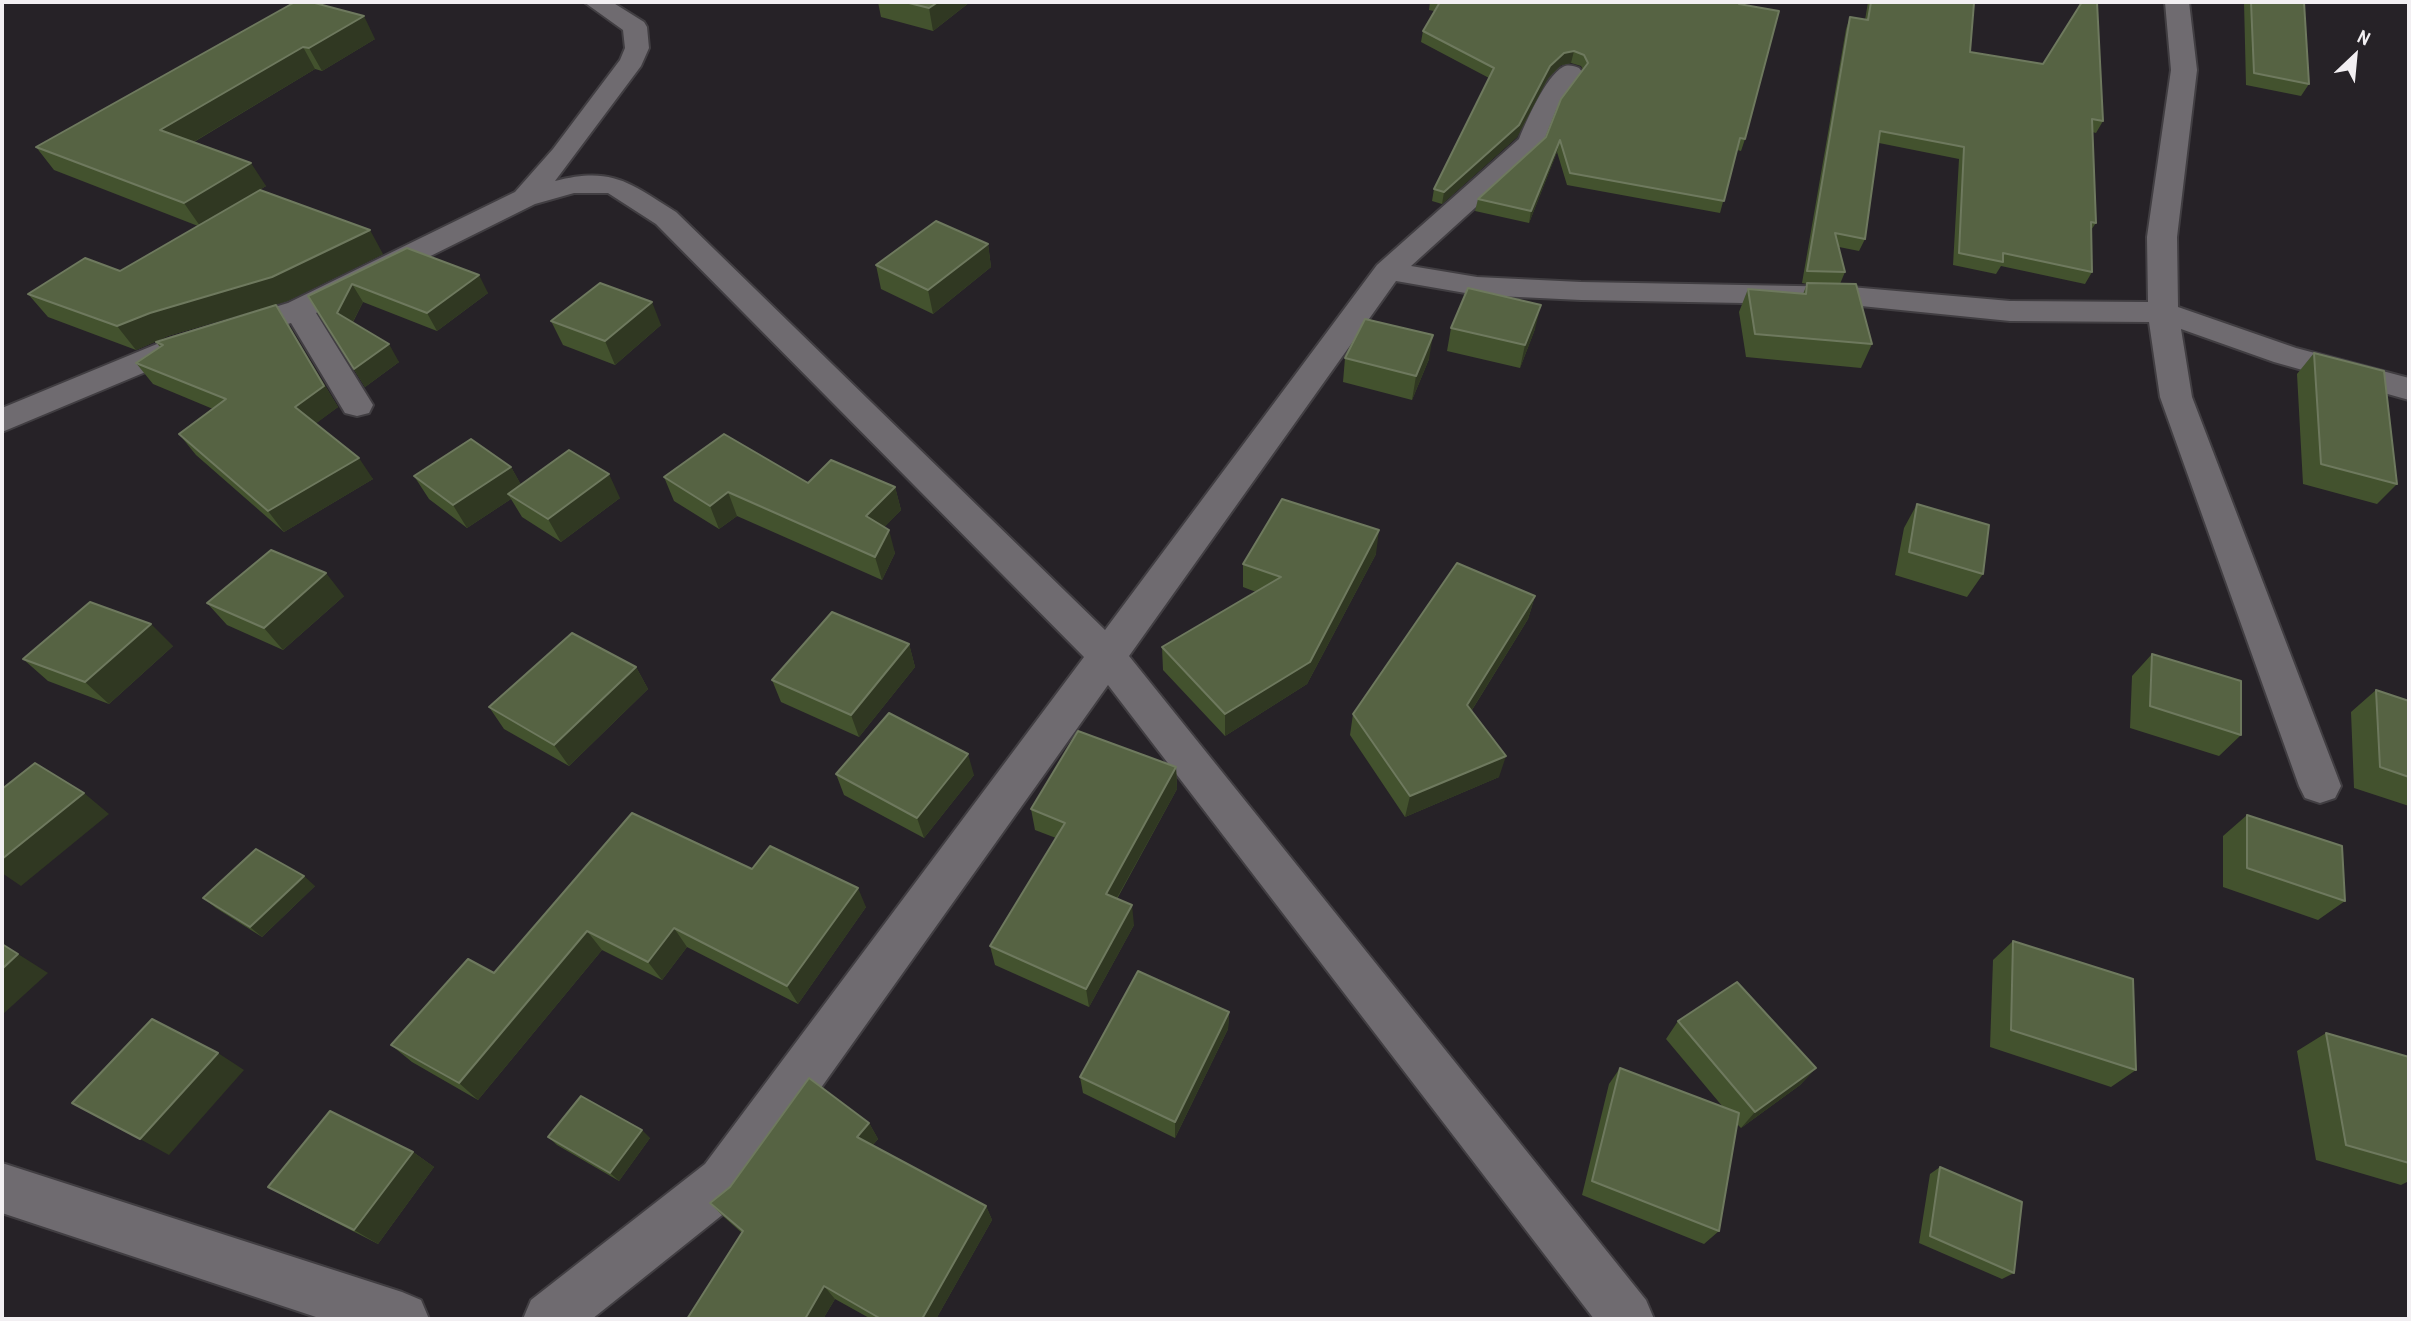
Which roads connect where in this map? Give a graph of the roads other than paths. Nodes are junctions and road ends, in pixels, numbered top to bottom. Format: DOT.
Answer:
graph roads {
  1 [pos="596,2"];
  2 [pos="2177,2"];
  3 [pos="1570,73"];
  4 [pos="525,198"];
  5 [pos="1388,271"];
  6 [pos="299,310"];
  7 [pos="2163,312"];
  8 [pos="2409,389"];
  9 [pos="357,405"];
  10 [pos="2,421"];
  11 [pos="1107,656"];
  12 [pos="2320,786"];
  13 [pos="2,1188"];
  14 [pos="402,1319"];
  15 [pos="550,1319"];
  16 [pos="1627,1319"];
  1 -- 4 [label="street"];
  2 -- 7 [label="street"];
  3 -- 5 [label="street"];
  4 -- 6 [label="street"];
  4 -- 11 [label="street"];
  5 -- 7 [label="street"];
  5 -- 11 [label="street"];
  6 -- 9 [label="street"];
  6 -- 10 [label="street"];
  7 -- 8 [label="street"];
  7 -- 12 [label="street"];
  11 -- 15 [label="street"];
  11 -- 16 [label="street"];
  13 -- 14 [label="street"];
}
